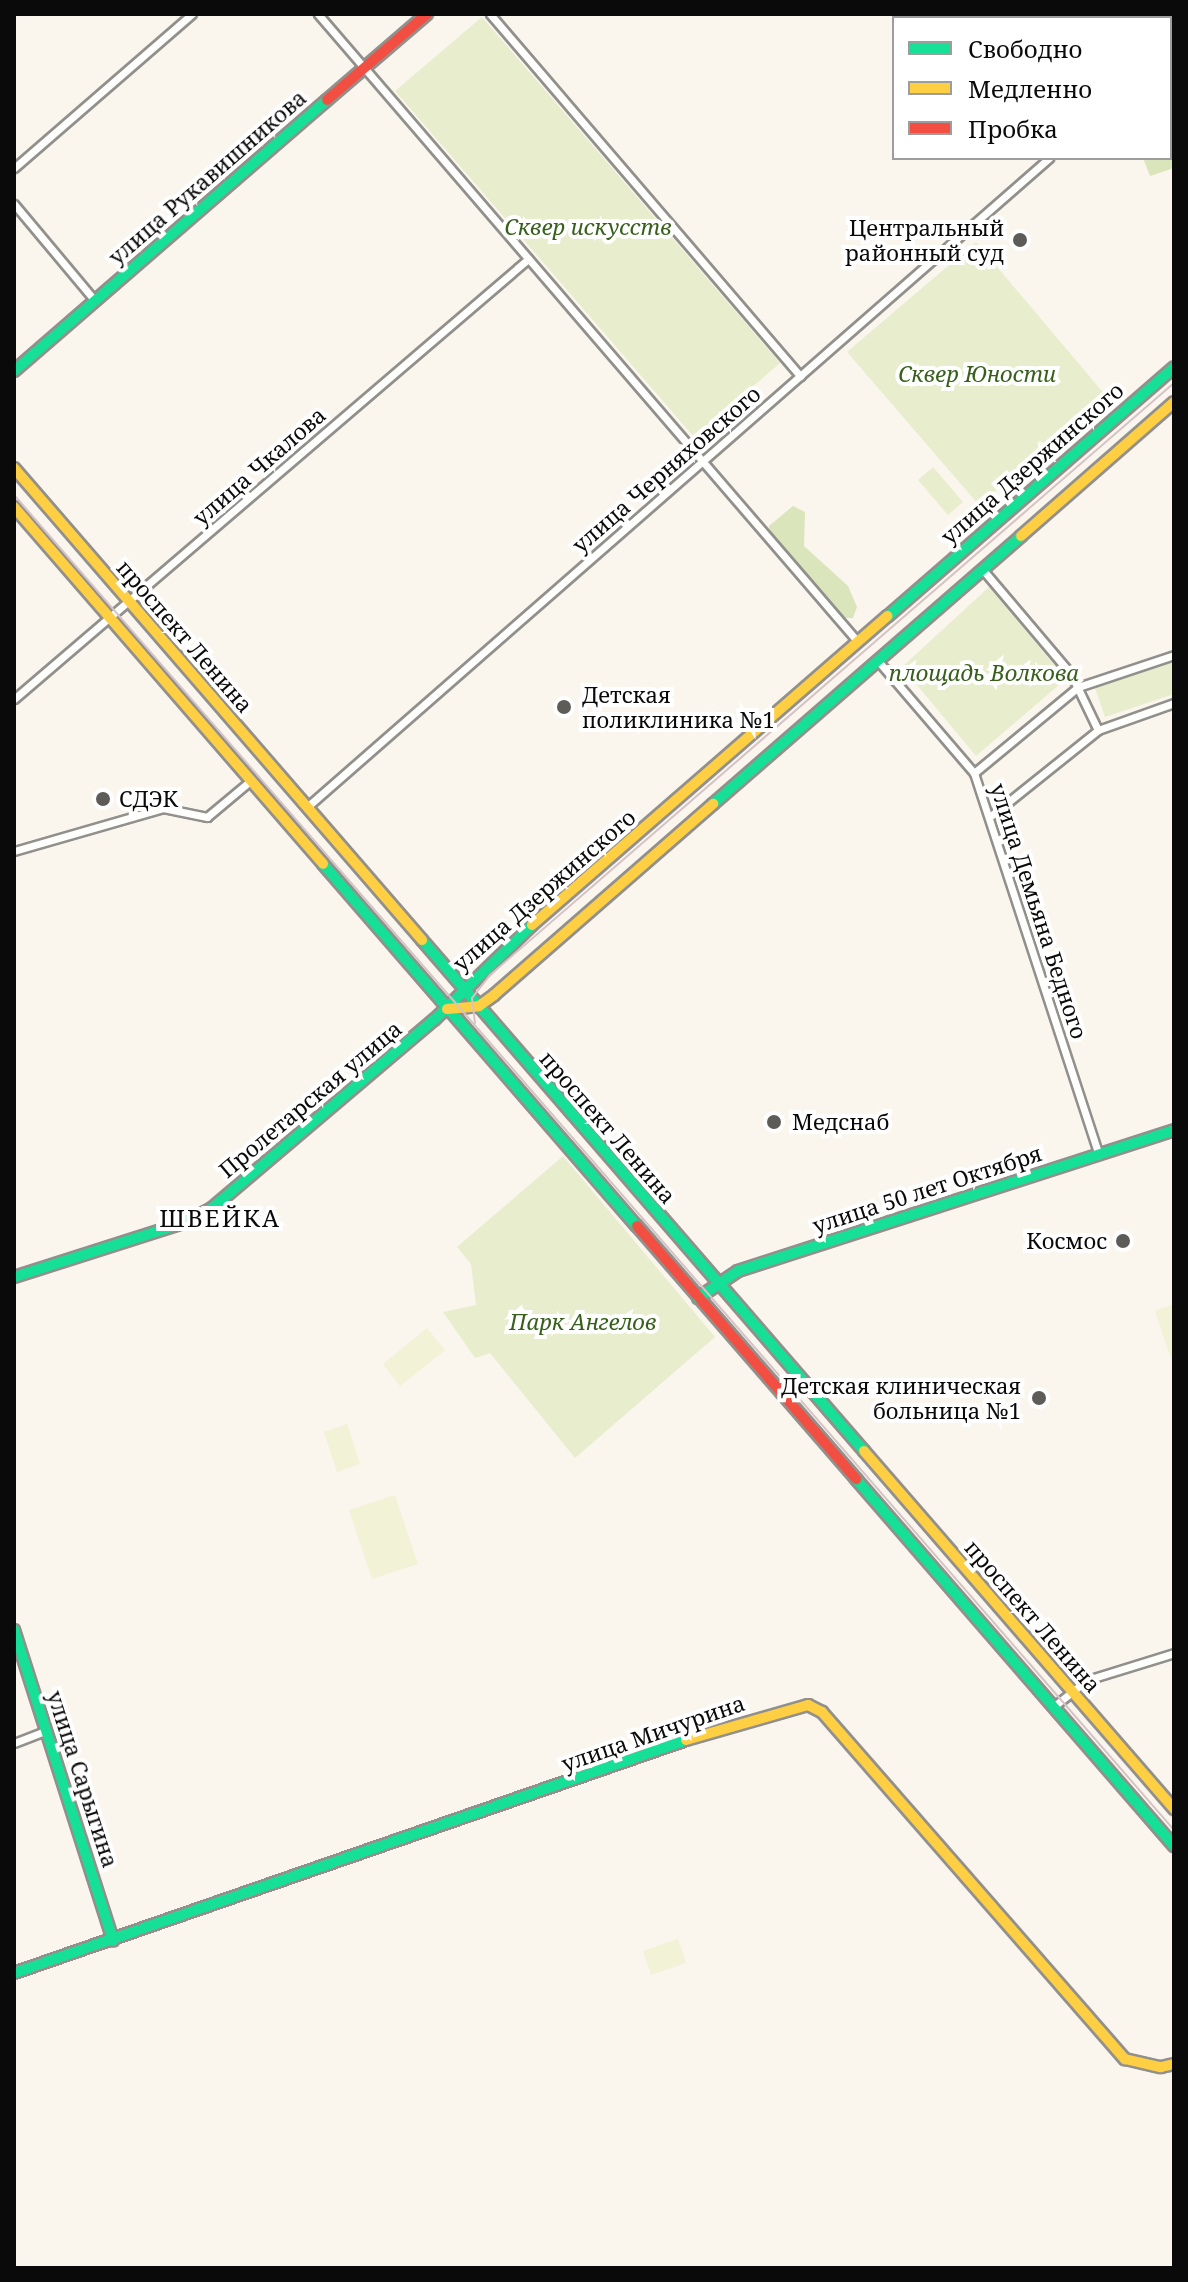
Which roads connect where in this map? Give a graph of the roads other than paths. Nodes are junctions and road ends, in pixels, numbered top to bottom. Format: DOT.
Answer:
graph roads {
  1 [pos="192,14"];
  2 [pos="318,14"];
  3 [pos="427,14"];
  4 [pos="490,14"];
  5 [pos="364,68"];
  6 [pos="1047,160"];
  7 [pos="14,168"];
  8 [pos="14,204"];
  9 [pos="528,259"];
  10 [pos="95,301"];
  11 [pos="1174,367"];
  12 [pos="14,371"];
  13 [pos="800,376"];
  14 [pos="1174,402"];
  15 [pos="702,462"];
  16 [pos="14,468"];
  17 [pos="14,507"];
  18 [pos="983,570"];
  19 [pos="130,602"];
  20 [pos="110,618"];
  21 [pos="858,642"];
  22 [pos="1174,655"];
  23 [pos="878,661"];
  24 [pos="1078,687"];
  25 [pos="14,699"];
  26 [pos="1174,703"];
  27 [pos="1098,730"];
  28 [pos="974,773"];
  29 [pos="250,781"];
  30 [pos="307,807"];
  31 [pos="992,815"];
  32 [pos="14,851"];
  33 [pos="462,987"];
  34 [pos="479,1006"];
  35 [pos="447,1009"];
  36 [pos="1174,1130"];
  37 [pos="1100,1155"];
  38 [pos="14,1277"];
  39 [pos="717,1283"];
  40 [pos="698,1298"];
  41 [pos="14,1630"];
  42 [pos="1174,1653"];
  43 [pos="1072,1691"];
  44 [pos="1053,1707"];
  45 [pos="46,1731"];
  46 [pos="14,1743"];
  47 [pos="1174,1809"];
  48 [pos="1174,1846"];
  49 [pos="113,1941"];
  50 [pos="14,1973"];
  51 [pos="1174,2064"];
  1 -- 7 [label="street"];
  2 -- 5 [label="street"];
  3 -- 5 [label="street, улица Рукавишникова"];
  4 -- 13 [label="street"];
  5 -- 9 [label="street"];
  5 -- 10 [label="street, улица Рукавишникова"];
  6 -- 13 [label="street, улица Черняховского"];
  8 -- 10 [label="street"];
  9 -- 15 [label="street"];
  9 -- 19 [label="street, улица Чкалова"];
  10 -- 12 [label="street, улица Рукавишникова"];
  11 -- 21 [label="street, улица Дзержинского"];
  13 -- 15 [label="street, улица Черняховского"];
  14 -- 18 [label="street, улица Дзержинского"];
  15 -- 21 [label="street"];
  15 -- 30 [label="street, улица Черняховского"];
  16 -- 19 [label="street, проспект Ленина"];
  17 -- 20 [label="street, проспект Ленина"];
  18 -- 23 [label="street, улица Дзержинского"];
  18 -- 24 [label="street"];
  19 -- 20 [label="street, улица Чкалова"];
  19 -- 30 [label="street, проспект Ленина"];
  20 -- 25 [label="street, улица Чкалова"];
  20 -- 29 [label="street, проспект Ленина"];
  21 -- 33 [label="street, улица Дзержинского"];
  22 -- 24 [label="street"];
  23 -- 28 [label="street, улица Демьяна Бедного"];
  23 -- 34 [label="street, улица Дзержинского"];
  24 -- 27 [label="street"];
  24 -- 28 [label="street"];
  26 -- 27 [label="street"];
  27 -- 31 [label="street"];
  28 -- 31 [label="street, улица Демьяна Бедного"];
  29 -- 32 [label="street"];
  29 -- 35 [label="street, проспект Ленина"];
  30 -- 33 [label="street, проспект Ленина"];
  31 -- 37 [label="street, улица Демьяна Бедного"];
  33 -- 34 [label="street, проспект Ленина"];
  33 -- 35 [label="street, улица Дзержинского"];
  34 -- 35 [label="street, улица Дзержинского"];
  34 -- 39 [label="street, проспект Ленина"];
  35 -- 38 [label="street, Пролетарская улица"];
  35 -- 40 [label="street, проспект Ленина"];
  36 -- 37 [label="street, улица 50 лет Октября"];
  37 -- 39 [label="street, улица 50 лет Октября"];
  39 -- 40 [label="street, улица 50 лет Октября"];
  39 -- 43 [label="street, проспект Ленина"];
  40 -- 44 [label="street, проспект Ленина"];
  41 -- 45 [label="street, улица Сарыгина"];
  42 -- 43 [label="street"];
  43 -- 44 [label="street"];
  43 -- 47 [label="street, проспект Ленина"];
  44 -- 48 [label="street, проспект Ленина"];
  45 -- 46 [label="street"];
  45 -- 49 [label="street, улица Сарыгина"];
  49 -- 50 [label="street, улица Мичурина"];
  49 -- 51 [label="street, улица Мичурина"];
}
